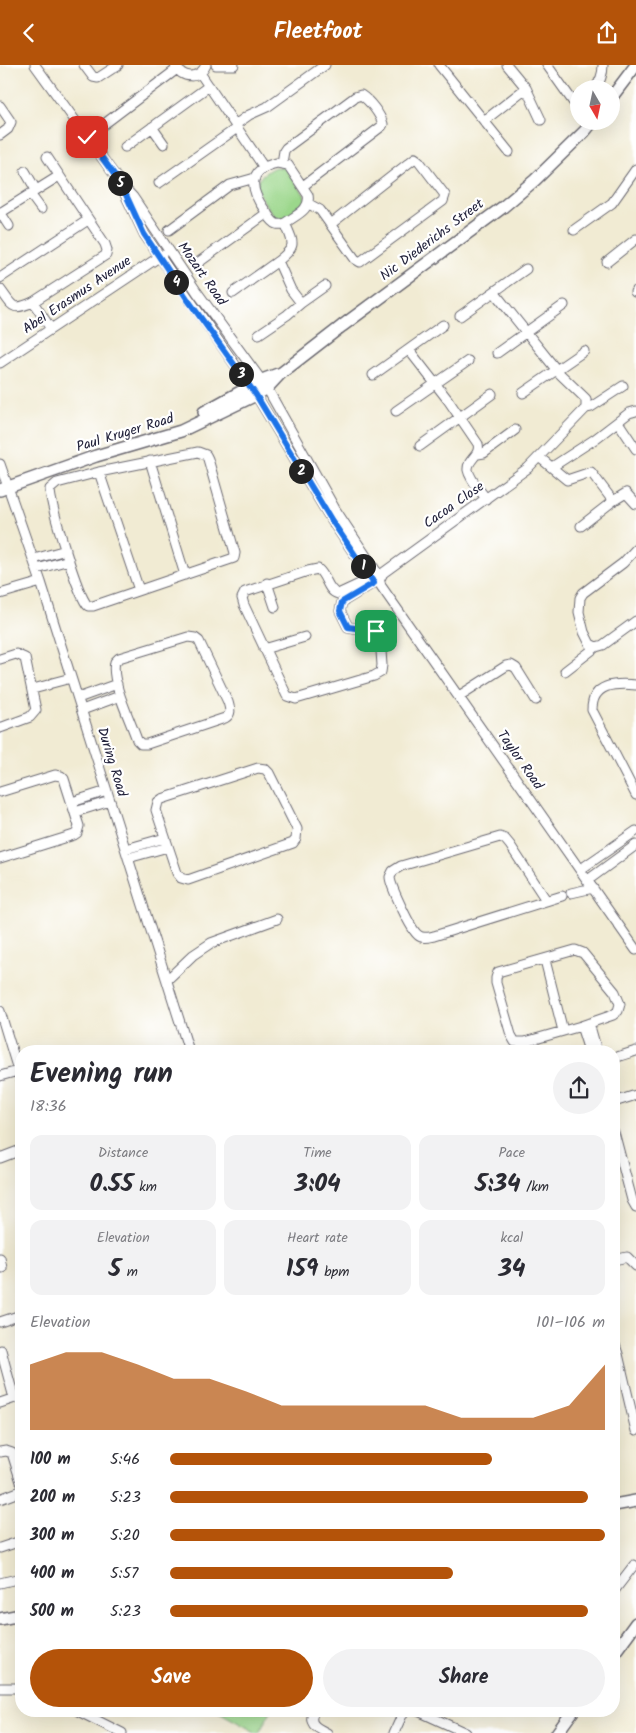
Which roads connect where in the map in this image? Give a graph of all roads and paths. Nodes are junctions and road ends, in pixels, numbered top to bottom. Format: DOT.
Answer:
graph roads {
  1 [pos="35,65"];
  2 [pos="84,65"];
  3 [pos="118,65"];
  4 [pos="206,65"];
  5 [pos="216,65"];
  6 [pos="234,65"];
  7 [pos="325,65"];
  8 [pos="439,65"];
  9 [pos="507,65"];
  10 [pos="546,65"];
  11 [pos="636,65"];
  12 [pos="176,67"];
  13 [pos="601,67"];
  14 [pos="200,73"];
  15 [pos="600,80"];
  16 [pos="208,86"];
  17 [pos="620,86"];
  18 [pos="526,88"];
  19 [pos="570,98"];
  20 [pos="0,106"];
  21 [pos="541,119"];
  22 [pos="484,121"];
  23 [pos="152,127"];
  24 [pos="236,127"];
  25 [pos="586,130"];
  26 [pos="0,135"];
  27 [pos="87,137"];
  28 [pos="164,144"];
  29 [pos="125,147"];
  30 [pos="509,152"];
  31 [pos="47,157"];
  32 [pos="282,163"];
  33 [pos="263,166"];
  34 [pos="636,169"];
  35 [pos="24,171"];
  36 [pos="59,176"];
  37 [pos="255,177"];
  38 [pos="158,183"];
  39 [pos="121,184"];
  40 [pos="303,186"];
  41 [pos="33,192"];
  42 [pos="309,204"];
  43 [pos="41,209"];
  44 [pos="0,213"];
  45 [pos="267,213"];
  46 [pos="88,219"];
  47 [pos="285,223"];
  48 [pos="331,224"];
  49 [pos="9,226"];
  50 [pos="168,230"];
  51 [pos="574,230"];
  52 [pos="636,239"];
  53 [pos="169,251"];
  54 [pos="159,257"];
  55 [pos="278,261"];
  56 [pos="607,262"];
  57 [pos="195,265"];
  58 [pos="526,269"];
  59 [pos="0,278"];
  60 [pos="325,286"];
  61 [pos="0,289"];
  62 [pos="494,292"];
  63 [pos="233,293"];
  64 [pos="33,302"];
  65 [pos="301,303"];
  66 [pos="564,305"];
  67 [pos="460,316"];
  68 [pos="443,325"];
  69 [pos="51,329"];
  70 [pos="526,332"];
  71 [pos="259,334"];
  72 [pos="409,350"];
  73 [pos="584,351"];
  74 [pos="497,353"];
  75 [pos="468,361"];
  76 [pos="0,363"];
  77 [pos="557,370"];
  78 [pos="373,375"];
  79 [pos="265,384"];
  80 [pos="435,384"];
  81 [pos="623,386"];
  82 [pos="253,391"];
  83 [pos="523,393"];
  84 [pos="492,394"];
  85 [pos="586,408"];
  86 [pos="396,411"];
  87 [pos="636,411"];
  88 [pos="460,418"];
  89 [pos="618,422"];
  90 [pos="515,430"];
  91 [pos="420,446"];
  92 [pos="636,449"];
  93 [pos="478,454"];
  94 [pos="539,457"];
  95 [pos="150,461"];
  96 [pos="0,463"];
  97 [pos="552,467"];
  98 [pos="99,472"];
  99 [pos="3,486"];
  100 [pos="489,497"];
  101 [pos="613,501"];
  102 [pos="636,504"];
  103 [pos="581,525"];
  104 [pos="636,549"];
  105 [pos="66,550"];
  106 [pos="34,559"];
  107 [pos="69,560"];
  108 [pos="37,569"];
  109 [pos="185,575"];
  110 [pos="378,579"];
  111 [pos="42,582"];
  112 [pos="268,583"];
  113 [pos="139,590"];
  114 [pos="0,594"];
  115 [pos="275,607"];
  116 [pos="636,621"];
  117 [pos="305,637"];
  118 [pos="596,647"];
  119 [pos="264,649"];
  120 [pos="0,659"];
  121 [pos="565,671"];
  122 [pos="72,678"];
  123 [pos="117,684"];
  124 [pos="636,685"];
  125 [pos="32,689"];
  126 [pos="120,696"];
  127 [pos="459,696"];
  128 [pos="78,698"];
  129 [pos="536,700"];
  130 [pos="82,710"];
  131 [pos="0,728"];
  132 [pos="107,791"];
  133 [pos="0,792"];
  134 [pos="636,795"];
  135 [pos="110,801"];
  136 [pos="72,802"];
  137 [pos="75,813"];
  138 [pos="636,831"];
  139 [pos="167,843"];
  140 [pos="636,845"];
  141 [pos="127,854"];
  142 [pos="0,858"];
  143 [pos="581,869"];
  144 [pos="588,879"];
  145 [pos="593,888"];
  146 [pos="546,900"];
  147 [pos="277,919"];
  148 [pos="636,950"];
  149 [pos="545,960"];
  150 [pos="167,980"];
  151 [pos="0,1011"];
  152 [pos="585,1025"];
  153 [pos="563,1031"];
  154 [pos="187,1045"];
  155 [pos="588,1045"];
  156 [pos="594,1045"];
  157 [pos="636,1051"];
  158 [pos="620,1056"];
  159 [pos="15,1061"];
  160 [pos="15,1072"];
  161 [pos="0,1076"];
  162 [pos="636,1095"];
  163 [pos="620,1100"];
  164 [pos="15,1152"];
  165 [pos="620,1155"];
  166 [pos="0,1158"];
  167 [pos="636,1207"];
  168 [pos="620,1259"];
  169 [pos="636,1266"];
  170 [pos="15,1317"];
  171 [pos="0,1322"];
  172 [pos="1,1350"];
  173 [pos="620,1363"];
  174 [pos="15,1389"];
  175 [pos="15,1398"];
  176 [pos="0,1403"];
  177 [pos="636,1431"];
  178 [pos="0,1452"];
  179 [pos="15,1463"];
  180 [pos="15,1493"];
  181 [pos="0,1499"];
  182 [pos="636,1501"];
  183 [pos="620,1504"];
  184 [pos="15,1543"];
  185 [pos="0,1548"];
  186 [pos="634,1565"];
  187 [pos="15,1579"];
  188 [pos="0,1583"];
  189 [pos="620,1583"];
  190 [pos="15,1616"];
  191 [pos="0,1619"];
  192 [pos="636,1623"];
  193 [pos="620,1642"];
  194 [pos="0,1688"];
  195 [pos="15,1688"];
  196 [pos="91,1717"];
  197 [pos="312,1717"];
  198 [pos="401,1717"];
  199 [pos="431,1717"];
  200 [pos="569,1717"];
  201 [pos="104,1723"];
  202 [pos="99,1733"];
  203 [pos="122,1733"];
  204 [pos="327,1733"];
  205 [pos="394,1733"];
  206 [pos="466,1733"];
  207 [pos="557,1733"];
  1 -- 27 [label="street, Mozart Road"];
  2 -- 3 [label="street"];
  4 -- 14 [label="street"];
  5 -- 6 [label="street"];
  7 -- 24 [label="street"];
  8 -- 22 [label="street"];
  9 -- 18 [label="street"];
  10 -- 19 [label="street"];
  11 -- 17 [label="street"];
  12 -- 14 [label="street"];
  12 -- 27 [label="street"];
  13 -- 15 [label="street"];
  14 -- 16 [label="street"];
  16 -- 23 [label="street"];
  16 -- 24 [label="street"];
  18 -- 21 [label="street"];
  18 -- 22 [label="street"];
  20 -- 26 [label="street"];
  22 -- 30 [label="street"];
  23 -- 28 [label="street"];
  23 -- 29 [label="street"];
  24 -- 33 [label="street"];
  24 -- 38 [label="street"];
  25 -- 79 [label="street, Nic Diederichs Street"];
  27 -- 39 [label="street, Mozart Road"];
  31 -- 36 [label="street"];
  32 -- 33 [label="street"];
  32 -- 40 [label="street"];
  32 -- 40 [label="street"];
  33 -- 37 [label="street"];
  34 -- 51 [label="street"];
  35 -- 41 [label="street"];
  36 -- 41 [label="street"];
  36 -- 46 [label="street"];
  37 -- 45 [label="street"];
  37 -- 50 [label="street"];
  39 -- 53 [label="street, Mozart Road"];
  39 -- 54 [label="street, Mozart Road"];
  40 -- 42 [label="street"];
  41 -- 43 [label="street"];
  41 -- 44 [label="street"];
  42 -- 47 [label="street"];
  42 -- 48 [label="street"];
  44 -- 49 [label="street"];
  45 -- 47 [label="street"];
  45 -- 57 [label="street"];
  46 -- 59 [label="street"];
  46 -- 64 [label="street"];
  47 -- 55 [label="street"];
  48 -- 48 [label="street"];
  52 -- 56 [label="street"];
  53 -- 54 [label="street, Abel Erasmus Avenue"];
  53 -- 79 [label="street, Mozart Road"];
  54 -- 69 [label="street, Abel Erasmus Avenue"];
  54 -- 82 [label="street, Mozart Road"];
  55 -- 63 [label="street"];
  55 -- 65 [label="street"];
  58 -- 62 [label="street"];
  60 -- 65 [label="street"];
  61 -- 64 [label="street"];
  62 -- 67 [label="street"];
  62 -- 70 [label="street"];
  64 -- 69 [label="street"];
  65 -- 71 [label="street"];
  66 -- 70 [label="street"];
  68 -- 72 [label="street"];
  69 -- 76 [label="street, Abel Erasmus Avenue"];
  70 -- 74 [label="street"];
  70 -- 77 [label="street"];
  72 -- 78 [label="street"];
  72 -- 80 [label="street"];
  73 -- 77 [label="street"];
  75 -- 80 [label="street"];
  77 -- 83 [label="street"];
  77 -- 85 [label="street"];
  79 -- 82 [label="street, Paul Kruger Road"];
  79 -- 110 [label="street, Taylor Road"];
  80 -- 86 [label="street"];
  80 -- 88 [label="street"];
  81 -- 85 [label="street, Cacoa Close"];
  82 -- 99 [label="street, Paul Kruger Road"];
  82 -- 110 [label="street, Taylor Road"];
  84 -- 88 [label="street"];
  85 -- 94 [label="street, Cacoa Close"];
  87 -- 89 [label="street"];
  88 -- 91 [label="street"];
  88 -- 93 [label="street"];
  89 -- 92 [label="street"];
  89 -- 97 [label="street"];
  90 -- 93 [label="street"];
  93 -- 100 [label="street"];
  94 -- 97 [label="street"];
  94 -- 100 [label="street, Cacoa Close"];
  95 -- 98 [label="street"];
  95 -- 109 [label="street"];
  95 -- 109 [label="street"];
  96 -- 99 [label="street"];
  97 -- 101 [label="street"];
  98 -- 105 [label="street"];
  98 -- 113 [label="street"];
  99 -- 106 [label="street, During Road"];
  100 -- 110 [label="street, Cacoa Close"];
  101 -- 102 [label="street"];
  101 -- 103 [label="street"];
  104 -- 118 [label="street"];
  105 -- 106 [label="street"];
  105 -- 107 [label="street"];
  106 -- 108 [label="street, During Road"];
  107 -- 108 [label="street"];
  107 -- 113 [label="street"];
  108 -- 111 [label="street, During Road"];
  109 -- 113 [label="street"];
  110 -- 112 [label="street"];
  110 -- 119 [label="street"];
  110 -- 127 [label="street, Taylor Road"];
  111 -- 114 [label="street"];
  111 -- 122 [label="street, During Road"];
  112 -- 115 [label="street"];
  112 -- 119 [label="street"];
  116 -- 118 [label="street"];
  117 -- 119 [label="street"];
  118 -- 121 [label="street"];
  120 -- 125 [label="street"];
  122 -- 125 [label="street"];
  122 -- 128 [label="street, During Road"];
  123 -- 126 [label="street"];
  123 -- 126 [label="street"];
  123 -- 128 [label="street"];
  124 -- 134 [label="street"];
  125 -- 131 [label="street"];
  126 -- 130 [label="street"];
  127 -- 129 [label="street"];
  127 -- 143 [label="street, Taylor Road"];
  128 -- 130 [label="street, During Road"];
  130 -- 132 [label="street, During Road"];
  132 -- 135 [label="street, During Road"];
  132 -- 136 [label="street"];
  133 -- 136 [label="street"];
  135 -- 137 [label="street"];
  135 -- 141 [label="street, During Road"];
  136 -- 137 [label="street"];
  137 -- 142 [label="street"];
  138 -- 143 [label="street"];
  139 -- 139 [label="street"];
  139 -- 141 [label="street"];
  140 -- 144 [label="street"];
  141 -- 150 [label="street, During Road"];
  143 -- 144 [label="street, Taylor Road"];
  144 -- 145 [label="street, Taylor Road"];
  145 -- 146 [label="street"];
  145 -- 148 [label="street, Taylor Road"];
  146 -- 146 [label="street"];
  147 -- 150 [label="street"];
  149 -- 152 [label="street"];
  149 -- 153 [label="street"];
  149 -- 153 [label="street"];
  150 -- 154 [label="street, During Road"];
  151 -- 159 [label="street"];
  152 -- 153 [label="street"];
  152 -- 155 [label="street"];
  152 -- 156 [label="street"];
  157 -- 158 [label="street"];
  160 -- 161 [label="street"];
  162 -- 163 [label="street"];
  164 -- 166 [label="street"];
  165 -- 167 [label="street"];
  168 -- 169 [label="street"];
  170 -- 171 [label="street"];
  172 -- 174 [label="street"];
  173 -- 177 [label="street"];
  175 -- 176 [label="street"];
  178 -- 179 [label="street"];
  180 -- 181 [label="street"];
  182 -- 183 [label="street"];
  184 -- 185 [label="street"];
  186 -- 189 [label="street"];
  187 -- 188 [label="street"];
  190 -- 191 [label="street"];
  192 -- 193 [label="street"];
  194 -- 195 [label="street"];
  196 -- 201 [label="street"];
  197 -- 204 [label="street"];
  198 -- 205 [label="street"];
  199 -- 206 [label="street"];
  200 -- 207 [label="street"];
  201 -- 202 [label="street"];
  201 -- 203 [label="street"];
}
